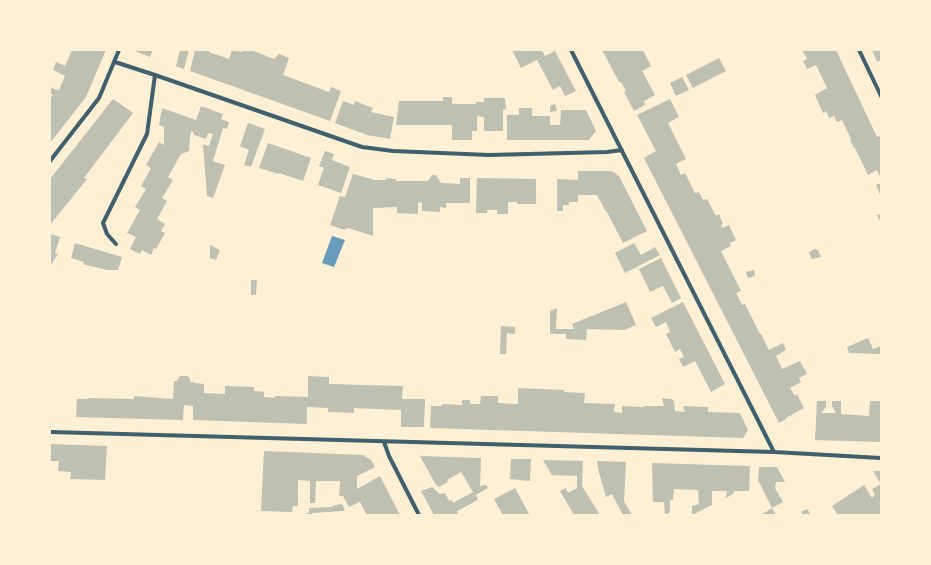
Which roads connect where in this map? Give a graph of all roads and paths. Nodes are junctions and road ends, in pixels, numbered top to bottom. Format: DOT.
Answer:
graph roads {
  1 [pos="119,50"];
  2 [pos="572,50"];
  3 [pos="860,50"];
  4 [pos="115,62"];
  5 [pos="156,75"];
  6 [pos="881,96"];
  7 [pos="622,150"];
  8 [pos="50,161"];
  9 [pos="116,244"];
  10 [pos="50,432"];
  11 [pos="384,442"];
  12 [pos="774,452"];
  13 [pos="881,458"];
  14 [pos="419,515"];
  1 -- 4 [label="street"];
  2 -- 7 [label="street"];
  3 -- 6 [label="street"];
  4 -- 5 [label="street"];
  4 -- 8 [label="street"];
  5 -- 7 [label="street"];
  5 -- 9 [label="street"];
  7 -- 12 [label="street"];
  10 -- 11 [label="street"];
  11 -- 12 [label="street"];
  11 -- 14 [label="street"];
  12 -- 13 [label="street"];
}
